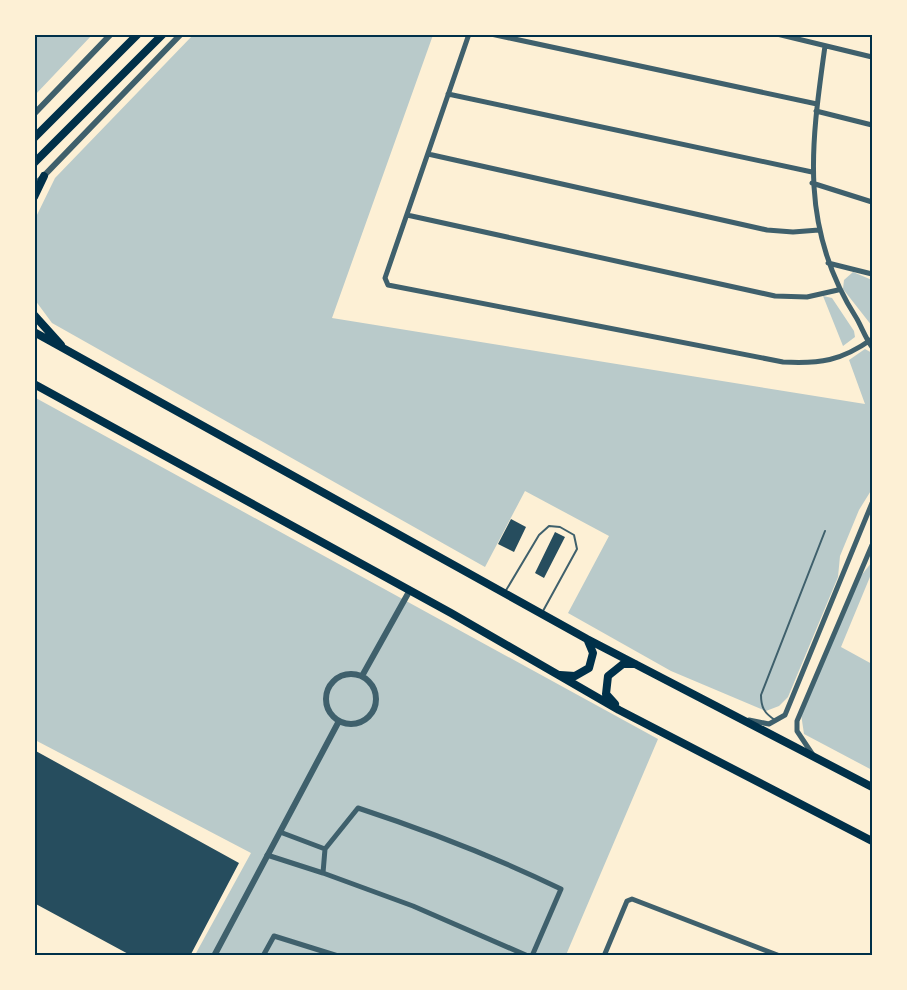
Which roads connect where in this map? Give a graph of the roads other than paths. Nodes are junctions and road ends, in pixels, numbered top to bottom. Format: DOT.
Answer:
graph roads {
  1 [pos="111,34"];
  2 [pos="163,34"];
  3 [pos="181,34"];
  4 [pos="469,34"];
  5 [pos="491,34"];
  6 [pos="777,34"];
  7 [pos="135,37"];
  8 [pos="825,46"];
  9 [pos="873,57"];
  10 [pos="448,94"];
  11 [pos="817,104"];
  12 [pos="816,111"];
  13 [pos="34,114"];
  14 [pos="873,125"];
  15 [pos="34,138"];
  16 [pos="428,154"];
  17 [pos="34,163"];
  18 [pos="812,172"];
  19 [pos="44,176"];
  20 [pos="812,183"];
  21 [pos="34,186"];
  22 [pos="34,197"];
  23 [pos="873,202"];
  24 [pos="407,215"];
  25 [pos="819,230"];
  26 [pos="828,263"];
  27 [pos="873,274"];
  28 [pos="838,290"];
  29 [pos="34,315"];
  30 [pos="34,332"];
  31 [pos="872,342"];
  32 [pos="69,352"];
  33 [pos="34,384"];
  34 [pos="873,503"];
  35 [pos="825,531"];
  36 [pos="873,545"];
  37 [pos="843,576"];
  38 [pos="855,582"];
  39 [pos="410,590"];
  40 [pos="504,593"];
  41 [pos="541,614"];
  42 [pos="587,639"];
  43 [pos="642,666"];
  44 [pos="559,675"];
  45 [pos="362,676"];
  46 [pos="619,710"];
  47 [pos="737,717"];
  48 [pos="339,721"];
  49 [pos="777,721"];
  50 [pos="814,756"];
  51 [pos="873,787"];
  52 [pos="280,832"];
  53 [pos="872,841"];
  54 [pos="325,849"];
  55 [pos="267,855"];
  56 [pos="323,873"];
  57 [pos="34,953"];
  58 [pos="39,956"];
  59 [pos="214,956"];
  60 [pos="263,956"];
  61 [pos="338,956"];
  62 [pos="530,956"];
  63 [pos="604,956"];
  64 [pos="780,956"];
  1 -- 13 [label="street"];
  2 -- 17 [label="highway"];
  3 -- 19 [label="street"];
  4 -- 10 [label="street"];
  5 -- 11 [label="street"];
  6 -- 8 [label="street"];
  7 -- 15 [label="highway"];
  8 -- 9 [label="street"];
  8 -- 11 [label="street"];
  10 -- 16 [label="street"];
  10 -- 18 [label="street"];
  11 -- 12 [label="street"];
  12 -- 14 [label="street"];
  12 -- 18 [label="street"];
  16 -- 24 [label="street"];
  16 -- 25 [label="street"];
  18 -- 20 [label="street"];
  19 -- 21 [label="street"];
  19 -- 22 [label="main road"];
  20 -- 23 [label="street"];
  20 -- 25 [label="street"];
  24 -- 28 [label="street"];
  24 -- 31 [label="street"];
  25 -- 26 [label="street"];
  26 -- 27 [label="street"];
  26 -- 28 [label="street"];
  28 -- 31 [label="street"];
  29 -- 32 [label="main road"];
  30 -- 32 [label="main road"];
  32 -- 40 [label="main road"];
  33 -- 39 [label="main road"];
  34 -- 37 [label="street"];
  35 -- 49 [label="lane"];
  36 -- 38 [label="street"];
  37 -- 38 [label="street"];
  37 -- 49 [label="street"];
  38 -- 50 [label="street"];
  39 -- 44 [label="main road"];
  39 -- 45 [label="street"];
  40 -- 41 [label="main road"];
  40 -- 41 [label="lane"];
  41 -- 42 [label="main road"];
  42 -- 43 [label="main road"];
  42 -- 44 [label="main road"];
  43 -- 46 [label="main road"];
  43 -- 47 [label="main road"];
  44 -- 46 [label="main road"];
  45 -- 48 [label="street"];
  45 -- 48 [label="street"];
  46 -- 53 [label="main road"];
  47 -- 49 [label="street"];
  47 -- 50 [label="main road"];
  48 -- 52 [label="street"];
  50 -- 51 [label="main road"];
  52 -- 54 [label="street"];
  52 -- 55 [label="street"];
  54 -- 56 [label="street"];
  54 -- 62 [label="street"];
  55 -- 56 [label="street"];
  55 -- 59 [label="street"];
  56 -- 62 [label="street"];
  57 -- 58 [label="lane"];
  60 -- 61 [label="street"];
  63 -- 64 [label="street"];
}
